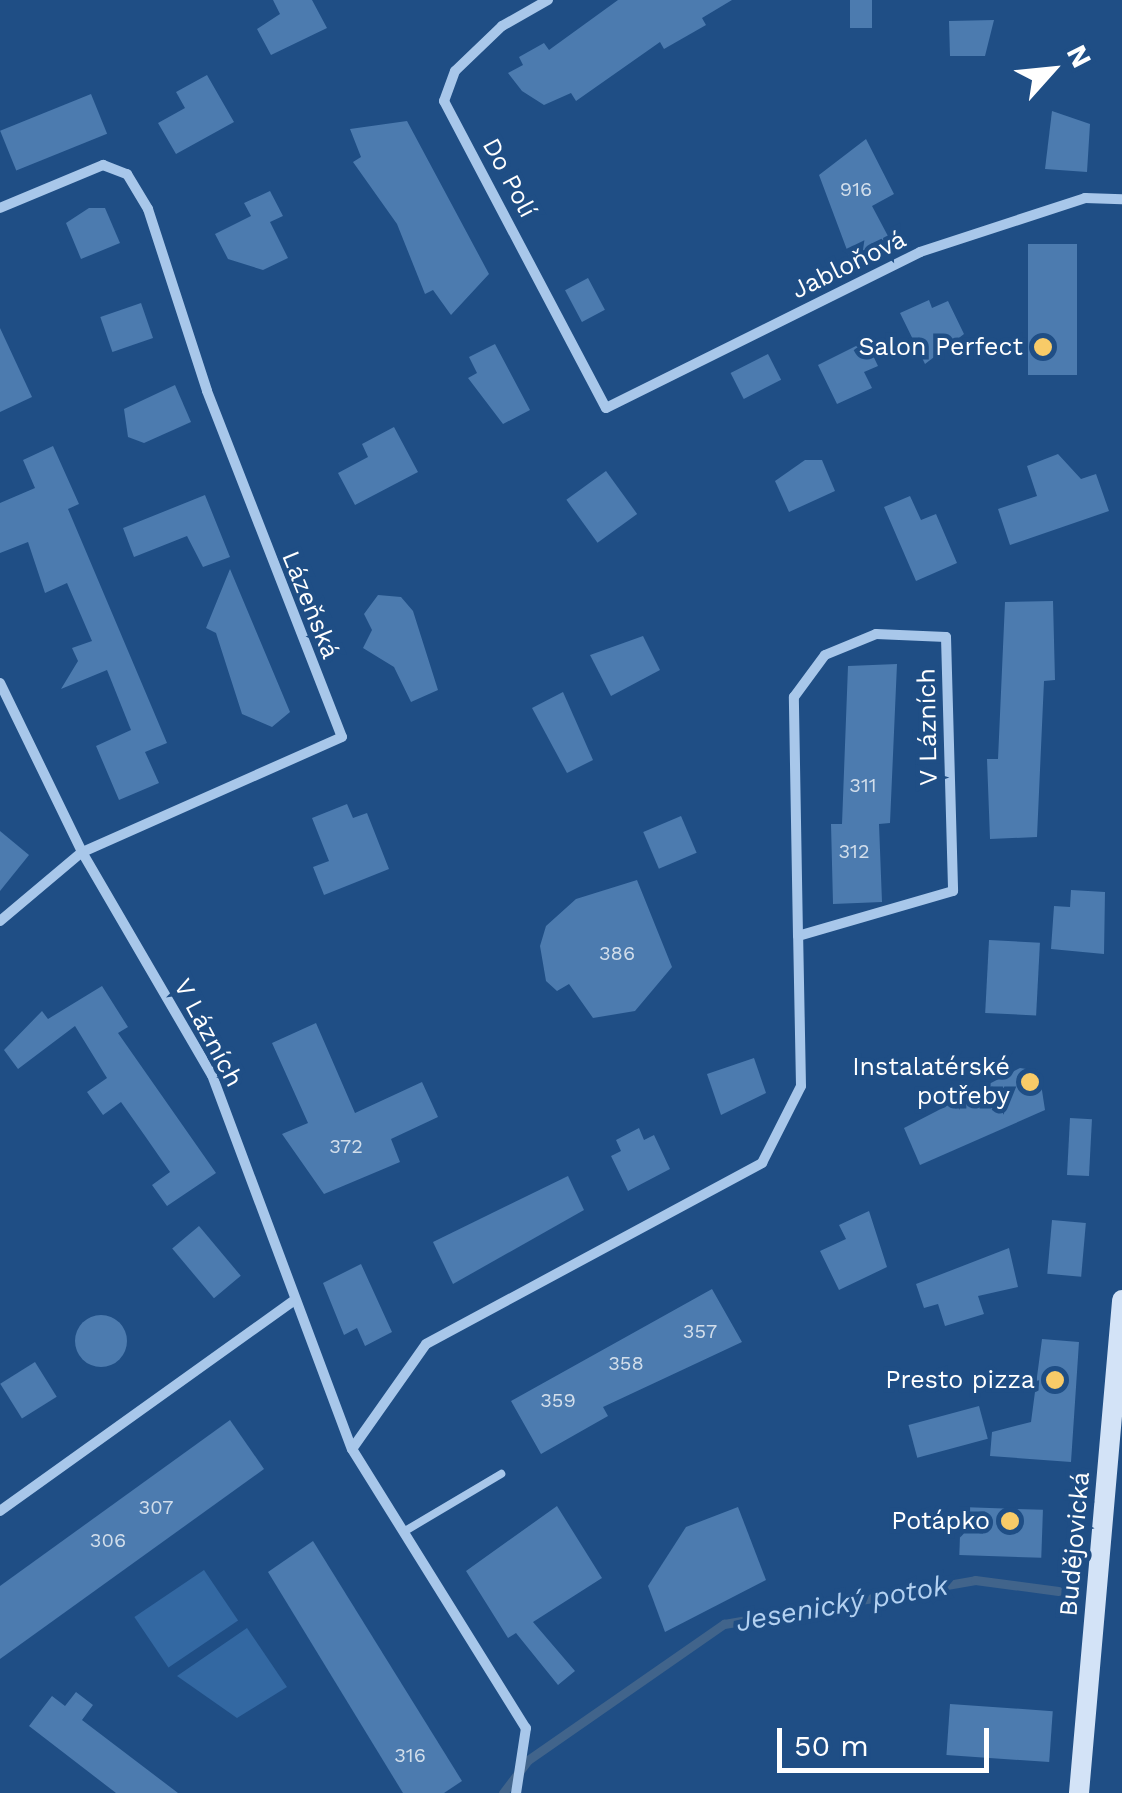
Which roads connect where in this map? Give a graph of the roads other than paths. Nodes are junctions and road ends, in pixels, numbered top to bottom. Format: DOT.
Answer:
graph roads {
  1 [pos="548,0"];
  2 [pos="1122,198"];
  3 [pos="0,208"];
  4 [pos="606,408"];
  5 [pos="0,683"];
  6 [pos="82,852"];
  7 [pos="0,920"];
  8 [pos="798,936"];
  9 [pos="1122,1300"];
  10 [pos="293,1301"];
  11 [pos="352,1449"];
  12 [pos="501,1474"];
  13 [pos="0,1511"];
  14 [pos="404,1532"];
  15 [pos="516,1793"];
  16 [pos="1079,1793"];
  1 -- 4 [label="street, Do Polí"];
  2 -- 4 [label="street, Jabloňová"];
  3 -- 6 [label="street, Lázeňská"];
  5 -- 6 [label="street"];
  6 -- 7 [label="street"];
  6 -- 10 [label="street, V Lázních"];
  8 -- 8 [label="street, V Lázních"];
  8 -- 11 [label="street, V Lázních"];
  9 -- 16 [label="main road, Budějovická"];
  10 -- 11 [label="street, V Lázních"];
  10 -- 13 [label="street"];
  11 -- 14 [label="street, V Lázních"];
  12 -- 14 [label="lane"];
  14 -- 15 [label="street, V Lázních"];
}
